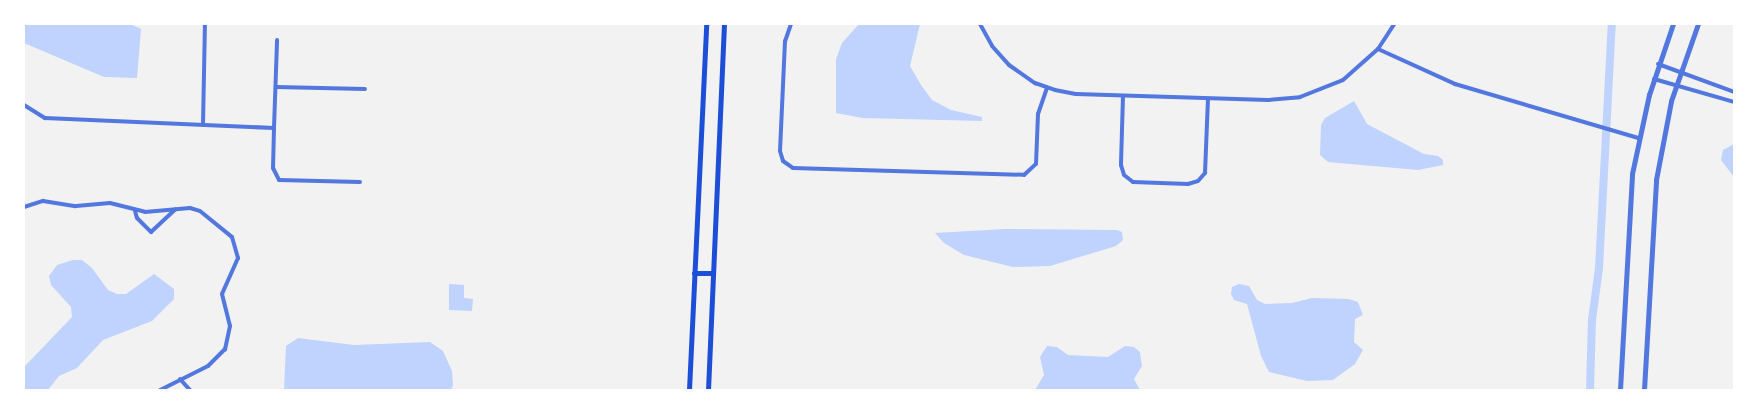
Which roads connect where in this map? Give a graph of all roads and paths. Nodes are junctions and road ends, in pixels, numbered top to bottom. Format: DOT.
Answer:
graph roads {
  1 [pos="206,24"];
  2 [pos="706,24"];
  3 [pos="724,24"];
  4 [pos="791,24"];
  5 [pos="980,24"];
  6 [pos="1394,24"];
  7 [pos="1674,24"];
  8 [pos="1698,24"];
  9 [pos="277,40"];
  10 [pos="1378,49"];
  11 [pos="1658,64"];
  12 [pos="1680,71"];
  13 [pos="1654,79"];
  14 [pos="1676,85"];
  15 [pos="276,87"];
  16 [pos="1047,88"];
  17 [pos="365,90"];
  18 [pos="1734,92"];
  19 [pos="1123,96"];
  20 [pos="1208,98"];
  21 [pos="1734,102"];
  22 [pos="24,105"];
  23 [pos="202,125"];
  24 [pos="274,128"];
  25 [pos="1639,138"];
  26 [pos="360,182"];
  27 [pos="24,207"];
  28 [pos="175,210"];
  29 [pos="135,211"];
  30 [pos="694,273"];
  31 [pos="713,273"];
  32 [pos="180,379"];
  33 [pos="160,390"];
  34 [pos="190,390"];
  35 [pos="689,390"];
  36 [pos="708,390"];
  37 [pos="1620,390"];
  38 [pos="1644,390"];
  1 -- 23 [label="street"];
  2 -- 30 [label="main road"];
  3 -- 31 [label="main road"];
  4 -- 16 [label="street"];
  5 -- 16 [label="street"];
  6 -- 10 [label="street"];
  7 -- 11 [label="street"];
  8 -- 12 [label="street"];
  9 -- 15 [label="street"];
  10 -- 20 [label="street"];
  10 -- 25 [label="street"];
  11 -- 12 [label="street"];
  11 -- 13 [label="street"];
  12 -- 14 [label="street"];
  12 -- 18 [label="street"];
  13 -- 14 [label="street"];
  13 -- 25 [label="street"];
  14 -- 21 [label="street"];
  14 -- 38 [label="street"];
  15 -- 17 [label="street"];
  15 -- 24 [label="street"];
  16 -- 19 [label="street"];
  19 -- 20 [label="street"];
  19 -- 20 [label="street"];
  22 -- 23 [label="street"];
  23 -- 24 [label="street"];
  24 -- 26 [label="street"];
  25 -- 37 [label="street"];
  27 -- 29 [label="street"];
  28 -- 29 [label="street"];
  28 -- 29 [label="street"];
  28 -- 32 [label="street"];
  30 -- 31 [label="main road"];
  30 -- 35 [label="main road"];
  31 -- 36 [label="main road"];
  32 -- 33 [label="street"];
  32 -- 34 [label="street"];
}
